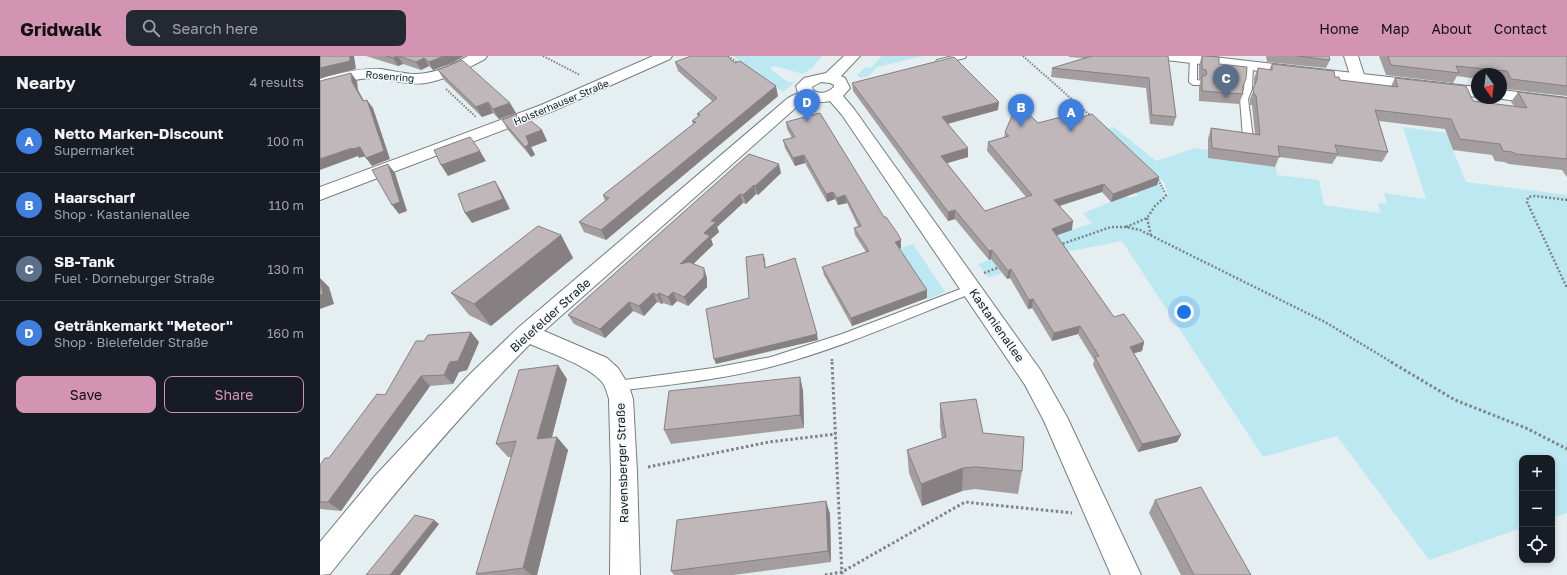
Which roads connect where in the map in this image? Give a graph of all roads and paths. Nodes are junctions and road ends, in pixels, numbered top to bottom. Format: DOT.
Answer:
graph roads {
  1 [pos="480,56"];
  2 [pos="543,56"];
  3 [pos="665,56"];
  4 [pos="728,56"];
  5 [pos="962,56"];
  6 [pos="1023,56"];
  7 [pos="1166,56"];
  8 [pos="1351,56"];
  9 [pos="847,58"];
  10 [pos="1193,59"];
  11 [pos="933,63"];
  12 [pos="741,65"];
  13 [pos="1249,66"];
  14 [pos="432,77"];
  15 [pos="1357,78"];
  16 [pos="1199,83"];
  17 [pos="320,84"];
  18 [pos="601,85"];
  19 [pos="838,86"];
  20 [pos="1471,91"];
  21 [pos="1507,96"];
  22 [pos="1567,103"];
  23 [pos="1083,109"];
  24 [pos="1070,112"];
  25 [pos="1097,122"];
  26 [pos="491,130"];
  27 [pos="1248,138"];
  28 [pos="1155,176"];
  29 [pos="320,194"];
  30 [pos="1567,200"];
  31 [pos="1147,218"];
  32 [pos="1126,227"];
  33 [pos="1151,235"];
  34 [pos="1052,248"];
  35 [pos="1001,267"];
  36 [pos="968,284"];
  37 [pos="1567,288"];
  38 [pos="527,333"];
  39 [pos="832,343"];
  40 [pos="617,386"];
  41 [pos="836,434"];
  42 [pos="1567,449"];
  43 [pos="624,472"];
  44 [pos="1096,509"];
  45 [pos="320,564"];
  46 [pos="842,574"];
  47 [pos="625,575"];
  48 [pos="825,575"];
  49 [pos="1126,575"];
  1 -- 14 [label="street, Rosenring"];
  2 -- 18 [label="path"];
  3 -- 18 [label="street, Holsterhauser Straße"];
  4 -- 12 [label="path"];
  5 -- 11 [label="lane"];
  6 -- 23 [label="path"];
  7 -- 10 [label="street"];
  8 -- 15 [label="street"];
  9 -- 19 [label="street"];
  10 -- 13 [label="street"];
  10 -- 16 [label="lane"];
  13 -- 15 [label="street"];
  13 -- 27 [label="lane"];
  14 -- 17 [label="street, Rosenring"];
  14 -- 26 [label="path"];
  15 -- 20 [label="street"];
  18 -- 26 [label="street, Holsterhauser Straße"];
  19 -- 36 [label="street, Kastanienallee"];
  19 -- 38 [label="street, Bielefelder Straße"];
  21 -- 22 [label="street"];
  23 -- 24 [label="path"];
  23 -- 25 [label="path"];
  26 -- 29 [label="street, Holsterhauser Straße"];
  28 -- 31 [label="path"];
  30 -- 37 [label="path"];
  31 -- 32 [label="path"];
  31 -- 33 [label="path"];
  32 -- 33 [label="path"];
  32 -- 34 [label="path"];
  33 -- 42 [label="path"];
  35 -- 36 [label="path"];
  36 -- 39 [label="lane"];
  36 -- 44 [label="street, Kastanienallee"];
  38 -- 40 [label="street, Ravensberger Straße"];
  38 -- 45 [label="street, Bielefelder Straße"];
  39 -- 40 [label="lane"];
  39 -- 41 [label="path"];
  40 -- 43 [label="street, Ravensberger Straße"];
  41 -- 43 [label="path"];
  41 -- 46 [label="path"];
  43 -- 47 [label="street, Ravensberger Straße"];
  44 -- 46 [label="path"];
  44 -- 49 [label="street, Kastanienallee"];
  46 -- 48 [label="path"];
}
